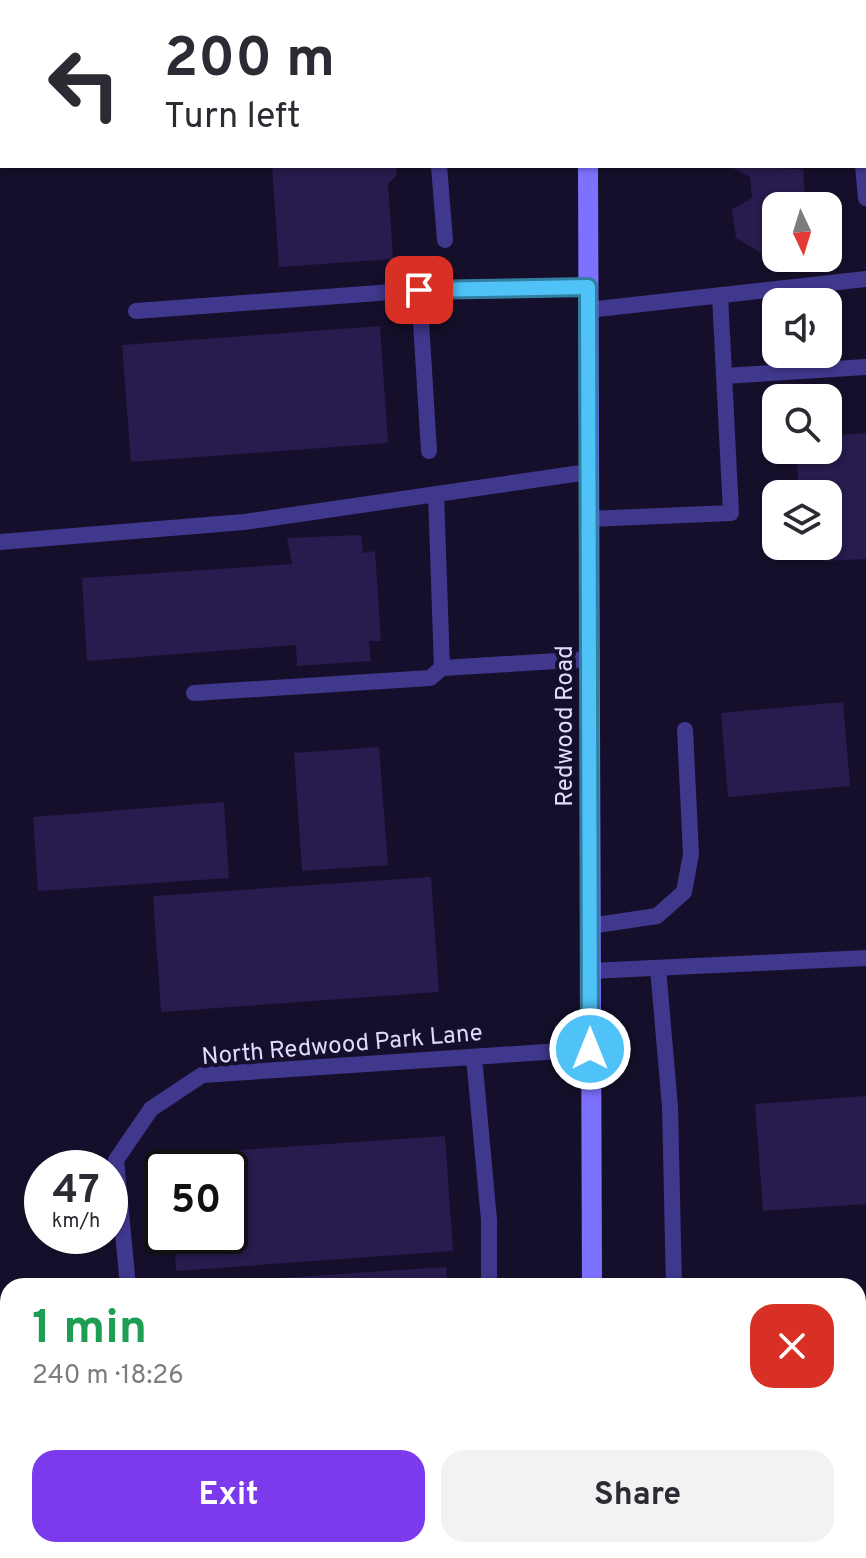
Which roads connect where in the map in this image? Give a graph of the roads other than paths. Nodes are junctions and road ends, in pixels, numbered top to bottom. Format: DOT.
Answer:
graph roads {
  1 [pos="439,168"];
  2 [pos="588,168"];
  3 [pos="863,168"];
  4 [pos="866,198"];
  5 [pos="445,240"];
  6 [pos="866,279"];
  7 [pos="588,287"];
  8 [pos="419,290"];
  9 [pos="720,295"];
  10 [pos="588,310"];
  11 [pos="136,311"];
  12 [pos="866,367"];
  13 [pos="724,376"];
  14 [pos="429,451"];
  15 [pos="588,472"];
  16 [pos="436,494"];
  17 [pos="589,519"];
  18 [pos="0,542"];
  19 [pos="590,659"];
  20 [pos="442,668"];
  21 [pos="194,693"];
  22 [pos="685,730"];
  23 [pos="590,926"];
  24 [pos="866,958"];
  25 [pos="658,968"];
  26 [pos="590,971"];
  27 [pos="590,1049"];
  28 [pos="474,1057"];
  29 [pos="127,1278"];
  30 [pos="489,1278"];
  31 [pos="592,1278"];
  32 [pos="674,1278"];
  1 -- 5 [label="lane"];
  2 -- 7 [label="main road, Redwood Road"];
  3 -- 4 [label="lane"];
  6 -- 9 [label="lane"];
  7 -- 8 [label="lane"];
  7 -- 10 [label="main road, Redwood Road"];
  8 -- 11 [label="lane"];
  8 -- 14 [label="lane"];
  9 -- 10 [label="lane"];
  9 -- 13 [label="lane"];
  10 -- 15 [label="main road, Redwood Road"];
  12 -- 13 [label="lane"];
  13 -- 17 [label="lane"];
  15 -- 16 [label="lane"];
  15 -- 17 [label="main road, Redwood Road"];
  16 -- 18 [label="lane"];
  16 -- 20 [label="lane"];
  17 -- 19 [label="main road, Redwood Road"];
  19 -- 20 [label="lane"];
  19 -- 23 [label="main road, Redwood Road"];
  20 -- 21 [label="lane"];
  22 -- 23 [label="lane"];
  23 -- 26 [label="main road, Redwood Road"];
  24 -- 25 [label="lane"];
  25 -- 26 [label="lane"];
  25 -- 32 [label="lane"];
  26 -- 27 [label="main road, Redwood Road"];
  27 -- 28 [label="lane, North Redwood Park Lane"];
  27 -- 31 [label="main road, Redwood Road"];
  28 -- 29 [label="lane, North Redwood Park Lane"];
  28 -- 30 [label="lane"];
}
